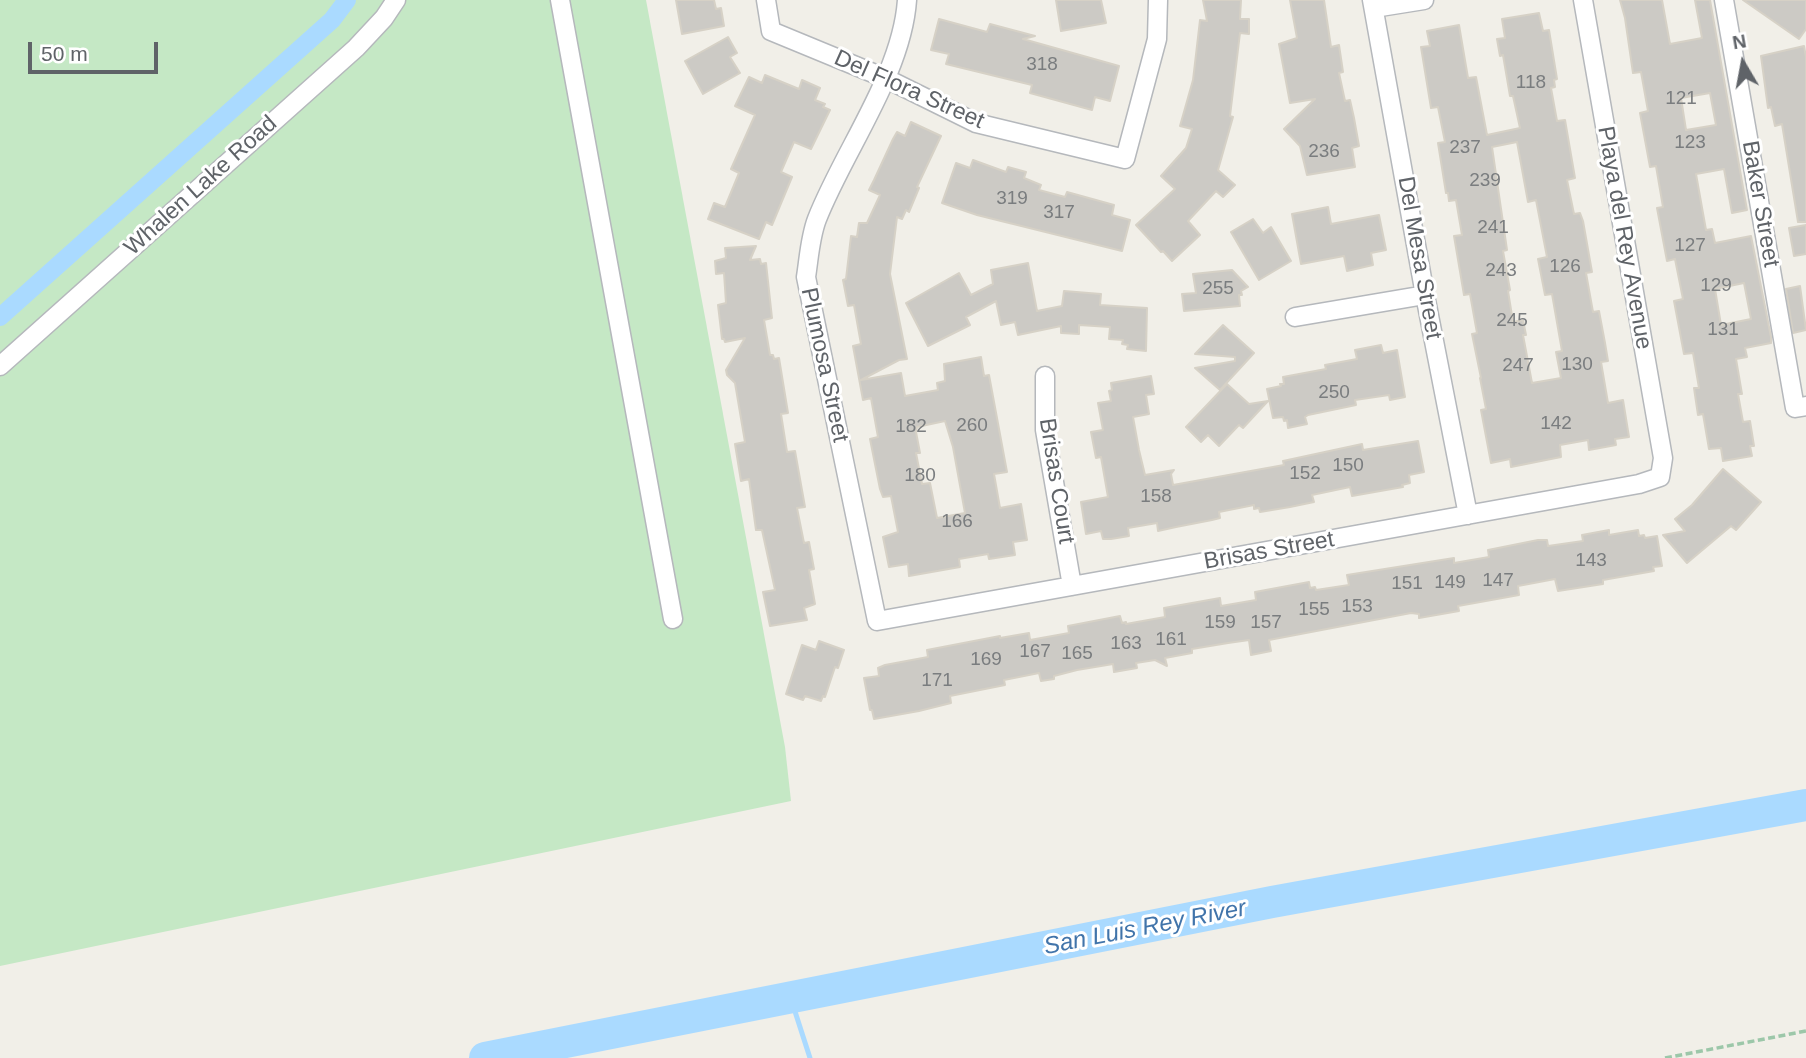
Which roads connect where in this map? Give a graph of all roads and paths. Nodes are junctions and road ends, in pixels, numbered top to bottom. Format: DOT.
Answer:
graph roads {
  1 [pos="396,0"];
  2 [pos="560,0"];
  3 [pos="766,0"];
  4 [pos="907,0"];
  5 [pos="1158,0"];
  6 [pos="1424,0"];
  7 [pos="1583,0"];
  8 [pos="1724,0"];
  9 [pos="1373,4"];
  10 [pos="885,78"];
  11 [pos="1425,295"];
  12 [pos="1295,317"];
  13 [pos="0,366"];
  14 [pos="1045,376"];
  15 [pos="1801,407"];
  16 [pos="1660,477"];
  17 [pos="1468,515"];
  18 [pos="1072,586"];
  19 [pos="673,619"];
  20 [pos="877,621"];
  21 [pos="1806,1031"];
  22 [pos="1665,1058"];
  1 -- 13 [label="street, Whalen Lake Road"];
  2 -- 19 [label="street"];
  3 -- 10 [label="street, Del Flora Street"];
  4 -- 10 [label="street, Plumosa Street"];
  5 -- 10 [label="street, Del Flora Street"];
  6 -- 9 [label="street"];
  7 -- 16 [label="street, Playa del Rey Avenue"];
  8 -- 15 [label="street, Baker Street"];
  9 -- 11 [label="street, Del Mesa Street"];
  10 -- 20 [label="street, Plumosa Street"];
  11 -- 12 [label="street"];
  11 -- 17 [label="street, Del Mesa Street"];
  14 -- 18 [label="street, Brisas Court"];
  16 -- 17 [label="street, Brisas Street"];
  17 -- 18 [label="street, Brisas Street"];
  18 -- 20 [label="street, Brisas Street"];
  21 -- 22 [label="path"];
}
